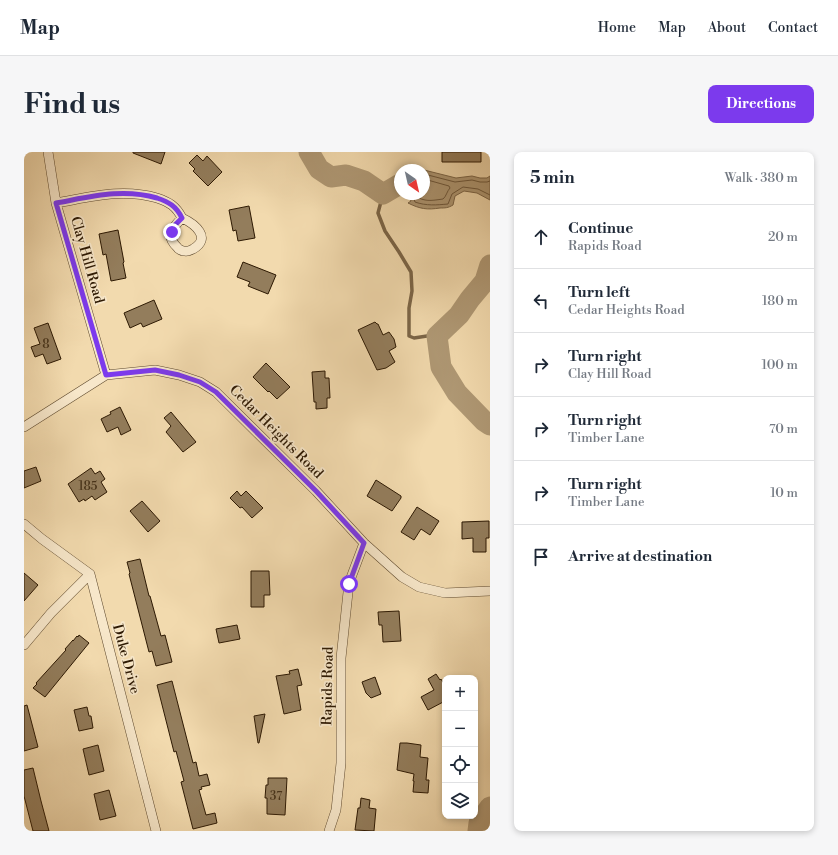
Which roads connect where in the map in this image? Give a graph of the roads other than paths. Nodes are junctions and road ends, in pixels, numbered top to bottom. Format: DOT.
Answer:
graph roads {
  1 [pos="48,152"];
  2 [pos="56,203"];
  3 [pos="182,218"];
  4 [pos="106,375"];
  5 [pos="24,427"];
  6 [pos="24,524"];
  7 [pos="364,543"];
  8 [pos="90,574"];
  9 [pos="490,591"];
  10 [pos="24,644"];
  11 [pos="156,831"];
  12 [pos="329,831"];
  1 -- 2 [label="street, Clay Hill Road"];
  2 -- 3 [label="street"];
  2 -- 4 [label="street, Clay Hill Road"];
  4 -- 5 [label="street, Cedar Heights Road"];
  4 -- 7 [label="street, Cedar Heights Road"];
  6 -- 8 [label="street"];
  7 -- 9 [label="street, Cedar Heights Road"];
  7 -- 12 [label="street, Rapids Road"];
  8 -- 10 [label="street"];
  8 -- 11 [label="street, Duke Drive"];
}
